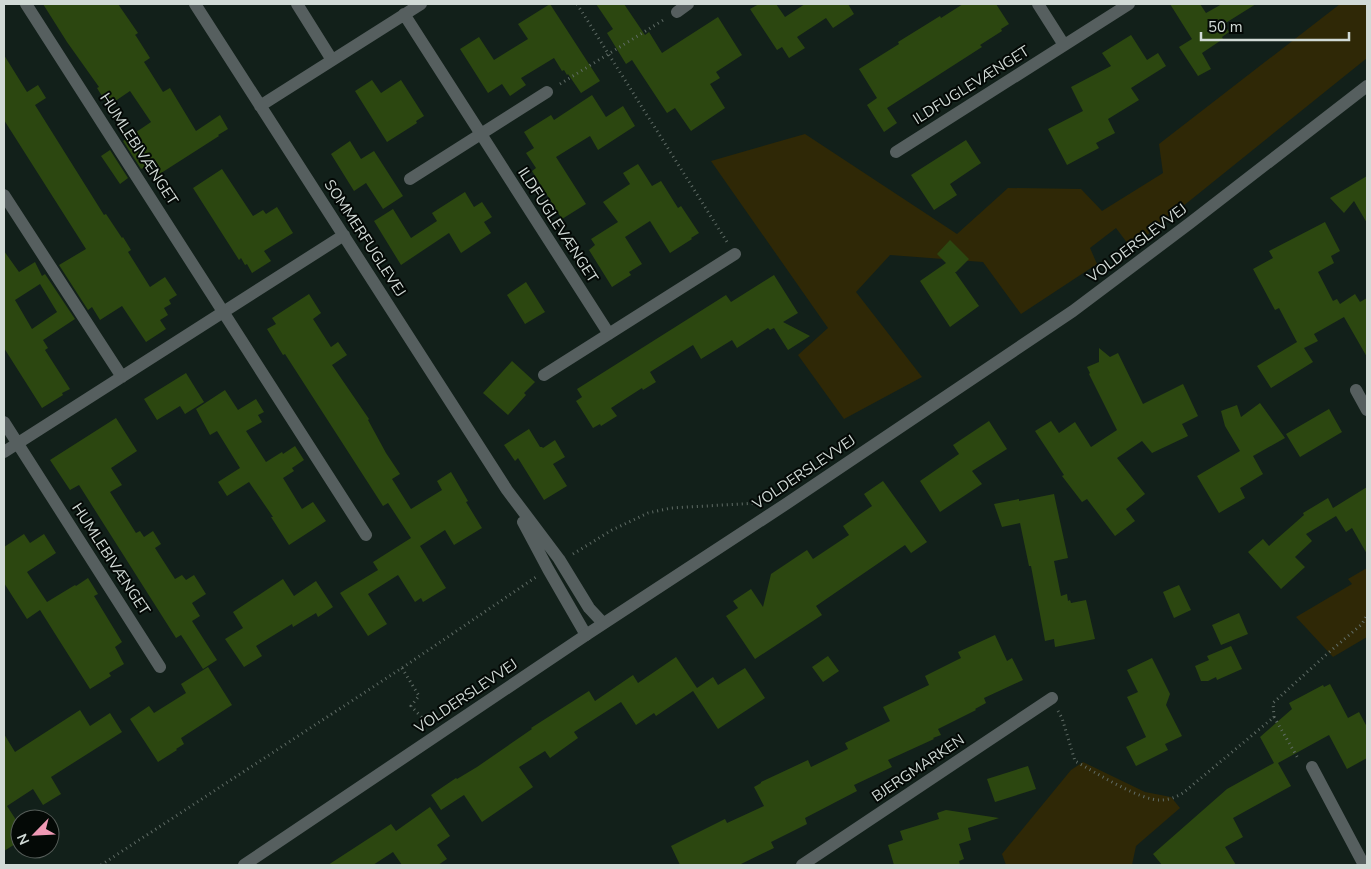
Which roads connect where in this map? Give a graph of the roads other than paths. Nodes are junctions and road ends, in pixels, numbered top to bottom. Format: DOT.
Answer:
graph roads {
  1 [pos="26,4"];
  2 [pos="196,4"];
  3 [pos="297,4"];
  4 [pos="421,4"];
  5 [pos="688,4"];
  6 [pos="1038,4"];
  7 [pos="1129,4"];
  8 [pos="677,12"];
  9 [pos="404,14"];
  10 [pos="1064,45"];
  11 [pos="332,60"];
  12 [pos="1367,86"];
  13 [pos="547,92"];
  14 [pos="260,106"];
  15 [pos="481,134"];
  16 [pos="896,152"];
  17 [pos="410,179"];
  18 [pos="4,195"];
  19 [pos="344,235"];
  20 [pos="735,254"];
  21 [pos="224,312"];
  22 [pos="609,334"];
  23 [pos="544,376"];
  24 [pos="122,377"];
  25 [pos="1356,390"];
  26 [pos="1367,410"];
  27 [pos="4,422"];
  28 [pos="17,444"];
  29 [pos="4,452"];
  30 [pos="507,490"];
  31 [pos="366,535"];
  32 [pos="603,623"];
  33 [pos="586,635"];
  34 [pos="160,667"];
  35 [pos="1052,698"];
  36 [pos="1312,767"];
  37 [pos="244,865"];
  38 [pos="802,865"];
  39 [pos="1364,865"];
  1 -- 21 [label="street, HUMLEBIVÆNGET"];
  2 -- 14 [label="street, SOMMERFUGLEVEJ"];
  3 -- 11 [label="street"];
  4 -- 9 [label="street"];
  5 -- 8 [label="street"];
  6 -- 10 [label="street"];
  7 -- 10 [label="street, ILDFUGLEVÆNGET"];
  9 -- 11 [label="street"];
  9 -- 15 [label="street, ILDFUGLEVÆNGET"];
  10 -- 16 [label="street, ILDFUGLEVÆNGET"];
  11 -- 14 [label="street"];
  12 -- 32 [label="street, VOLDERSLEVVEJ"];
  13 -- 15 [label="street"];
  14 -- 19 [label="street, SOMMERFUGLEVEJ"];
  15 -- 17 [label="street"];
  15 -- 22 [label="street, ILDFUGLEVÆNGET"];
  18 -- 24 [label="street"];
  19 -- 21 [label="street"];
  19 -- 30 [label="street, SOMMERFUGLEVEJ"];
  20 -- 22 [label="street"];
  21 -- 24 [label="street"];
  21 -- 31 [label="street, HUMLEBIVÆNGET"];
  22 -- 23 [label="street"];
  24 -- 28 [label="street"];
  25 -- 26 [label="street"];
  27 -- 28 [label="street, HUMLEBIVÆNGET"];
  28 -- 29 [label="street"];
  28 -- 34 [label="street, HUMLEBIVÆNGET"];
  30 -- 32 [label="street, SOMMERFUGLEVEJ"];
  30 -- 33 [label="street, SOMMERFUGLEVEJ"];
  32 -- 33 [label="street, VOLDERSLEVVEJ"];
  33 -- 37 [label="street, VOLDERSLEVVEJ"];
  35 -- 38 [label="street, BJERGMARKEN"];
  36 -- 39 [label="street"];
}
